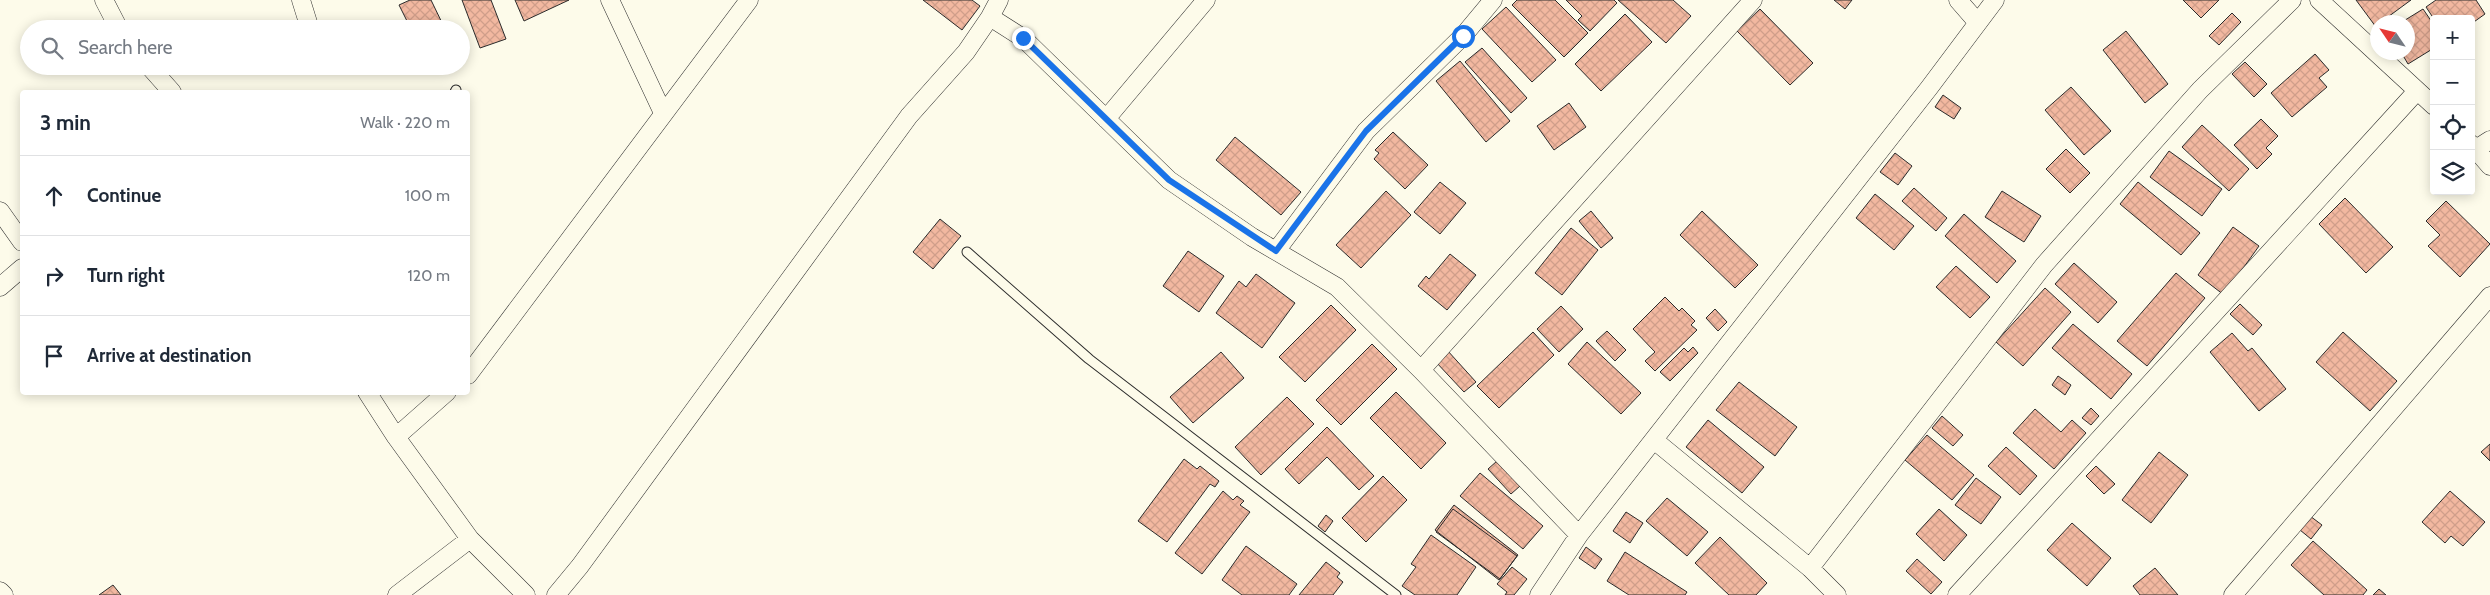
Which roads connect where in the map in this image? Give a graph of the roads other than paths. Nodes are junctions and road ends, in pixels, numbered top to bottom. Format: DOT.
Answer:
graph roads {
  1 [pos="104,0"];
  2 [pos="301,0"];
  3 [pos="610,0"];
  4 [pos="749,0"];
  5 [pos="999,0"];
  6 [pos="1206,0"];
  7 [pos="1493,0"];
  8 [pos="1752,0"];
  9 [pos="1958,0"];
  10 [pos="1995,0"];
  11 [pos="2292,0"];
  12 [pos="2319,0"];
  13 [pos="990,17"];
  14 [pos="114,20"];
  15 [pos="307,20"];
  16 [pos="1978,23"];
  17 [pos="157,75"];
  18 [pos="170,90"];
  19 [pos="2416,91"];
  20 [pos="2433,105"];
  21 [pos="664,113"];
  22 [pos="1106,119"];
  23 [pos="2479,144"];
  24 [pos="2490,166"];
  25 [pos="0,211"];
  26 [pos="20,239"];
  27 [pos="1276,251"];
  28 [pos="968,252"];
  29 [pos="20,270"];
  30 [pos="0,287"];
  31 [pos="2490,296"];
  32 [pos="1421,370"];
  33 [pos="470,372"];
  34 [pos="370,395"];
  35 [pos="444,395"];
  36 [pos="396,437"];
  37 [pos="1654,440"];
  38 [pos="1579,535"];
  39 [pos="470,539"];
  40 [pos="1810,568"];
  41 [pos="0,592"];
  42 [pos="4,595"];
  43 [pos="397,595"];
  44 [pos="526,595"];
  45 [pos="556,595"];
  46 [pos="1396,595"];
  47 [pos="1539,595"];
  48 [pos="1837,595"];
  49 [pos="1957,595"];
  50 [pos="2233,595"];
  1 -- 14 [label="street"];
  2 -- 15 [label="street"];
  3 -- 21 [label="street"];
  4 -- 21 [label="street"];
  5 -- 13 [label="street"];
  6 -- 22 [label="street"];
  7 -- 27 [label="street"];
  8 -- 32 [label="street"];
  9 -- 16 [label="street"];
  10 -- 16 [label="street"];
  11 -- 40 [label="street"];
  12 -- 19 [label="street"];
  13 -- 22 [label="street"];
  13 -- 45 [label="street"];
  16 -- 37 [label="street"];
  17 -- 18 [label="street"];
  19 -- 20 [label="street"];
  19 -- 49 [label="street"];
  21 -- 33 [label="street"];
  22 -- 27 [label="street"];
  23 -- 24 [label="street"];
  25 -- 26 [label="street"];
  27 -- 32 [label="street"];
  28 -- 46 [label="lane"];
  29 -- 30 [label="street"];
  31 -- 50 [label="street"];
  32 -- 38 [label="street"];
  34 -- 36 [label="street"];
  35 -- 36 [label="street"];
  36 -- 39 [label="street"];
  37 -- 38 [label="street"];
  37 -- 40 [label="street"];
  38 -- 47 [label="street"];
  39 -- 43 [label="street"];
  39 -- 44 [label="street"];
  40 -- 48 [label="street"];
  41 -- 42 [label="street"];
}
